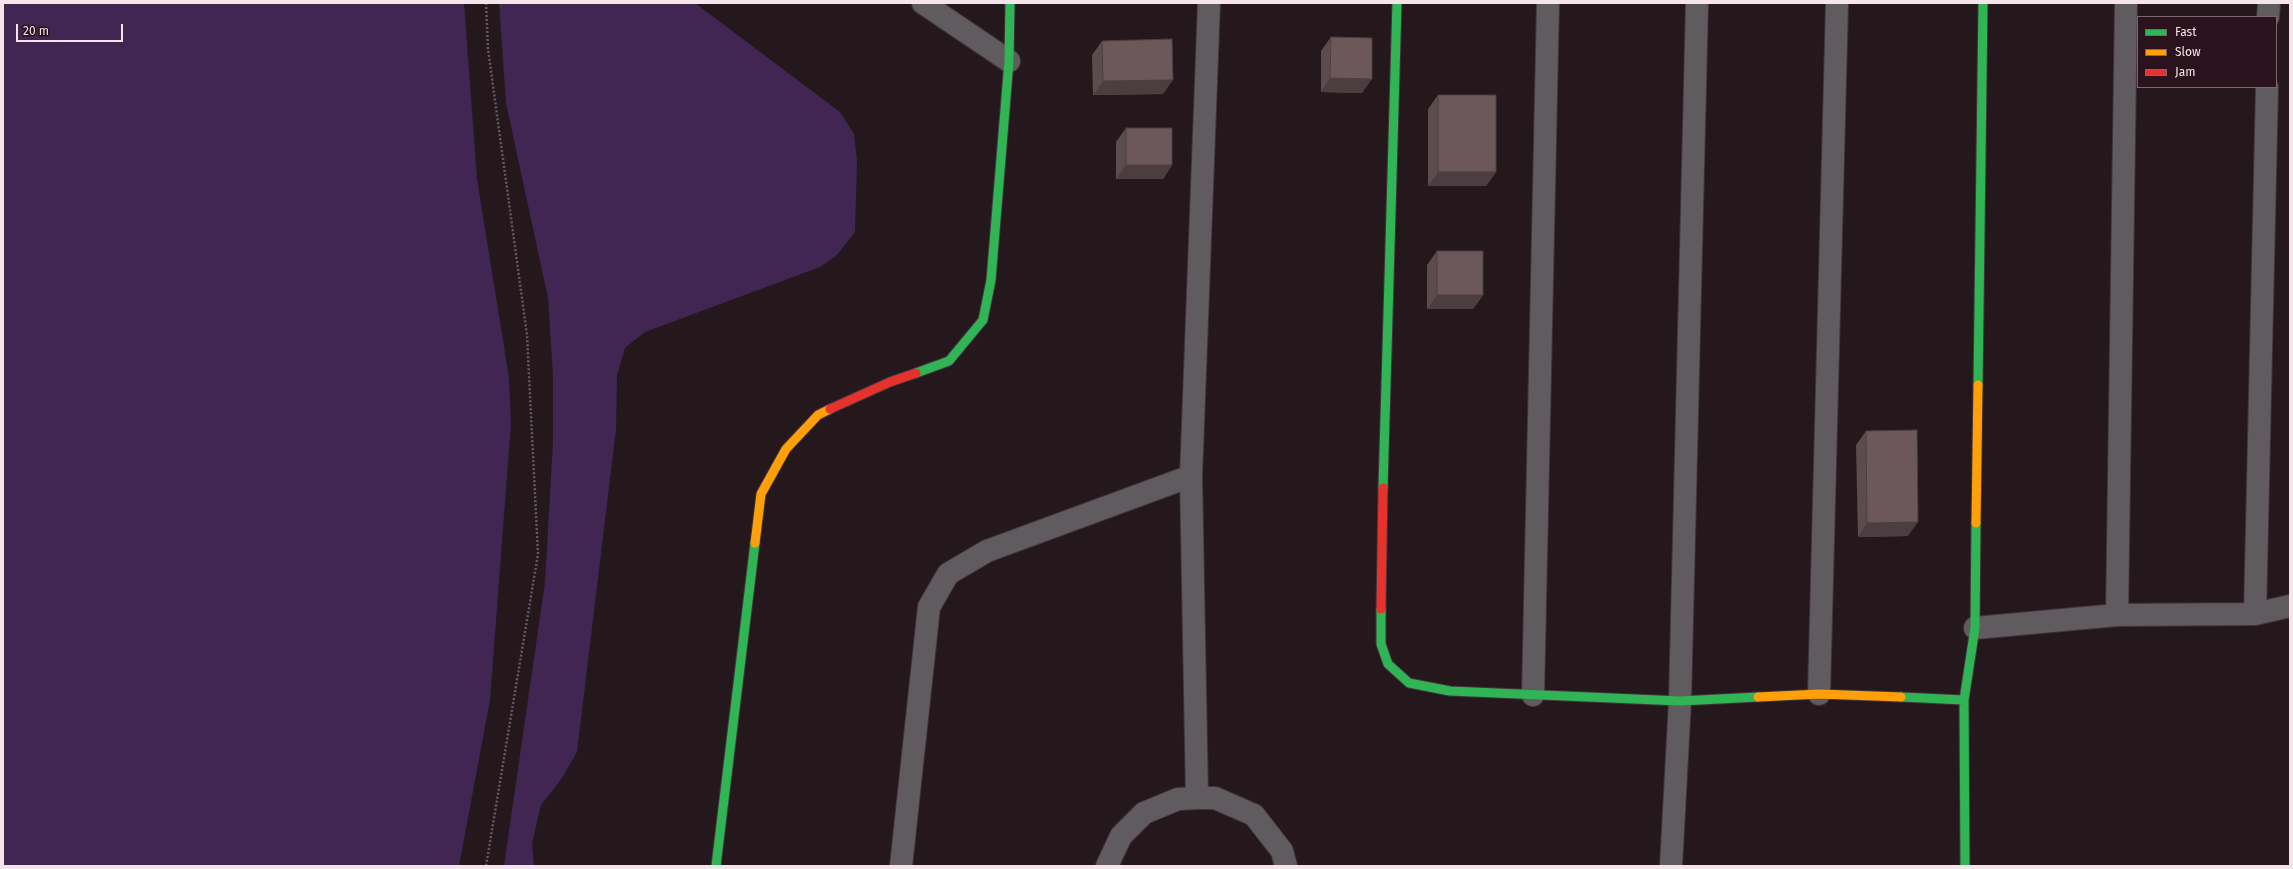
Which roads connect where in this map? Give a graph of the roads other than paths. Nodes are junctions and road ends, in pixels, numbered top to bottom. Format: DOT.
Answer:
graph roads {
  1 [pos="923,3"];
  2 [pos="1010,3"];
  3 [pos="1209,3"];
  4 [pos="1397,3"];
  5 [pos="1548,3"];
  6 [pos="1697,3"];
  7 [pos="1837,3"];
  8 [pos="1983,3"];
  9 [pos="2126,3"];
  10 [pos="2269,3"];
  11 [pos="2268,16"];
  12 [pos="1009,61"];
  13 [pos="2267,88"];
  14 [pos="1191,476"];
  15 [pos="2290,606"];
  16 [pos="2255,614"];
  17 [pos="2117,615"];
  18 [pos="1975,628"];
  19 [pos="1819,694"];
  20 [pos="1533,695"];
  21 [pos="1964,700"];
  22 [pos="1680,701"];
  23 [pos="1197,798"];
  24 [pos="716,866"];
  25 [pos="901,866"];
  26 [pos="1107,866"];
  27 [pos="1286,866"];
  28 [pos="1671,866"];
  29 [pos="1965,866"];
  1 -- 12 [label="street"];
  2 -- 12 [label="street"];
  3 -- 14 [label="street"];
  4 -- 20 [label="street"];
  5 -- 20 [label="street"];
  6 -- 22 [label="street"];
  7 -- 19 [label="street"];
  8 -- 18 [label="street"];
  9 -- 17 [label="street"];
  10 -- 11 [label="street"];
  12 -- 24 [label="street"];
  13 -- 16 [label="street"];
  14 -- 23 [label="street"];
  14 -- 25 [label="street"];
  15 -- 16 [label="street"];
  16 -- 17 [label="street"];
  17 -- 18 [label="street"];
  18 -- 21 [label="street"];
  19 -- 21 [label="street"];
  19 -- 22 [label="street"];
  20 -- 22 [label="street"];
  21 -- 29 [label="street"];
  22 -- 28 [label="street"];
  23 -- 26 [label="street"];
  23 -- 27 [label="street"];
}
